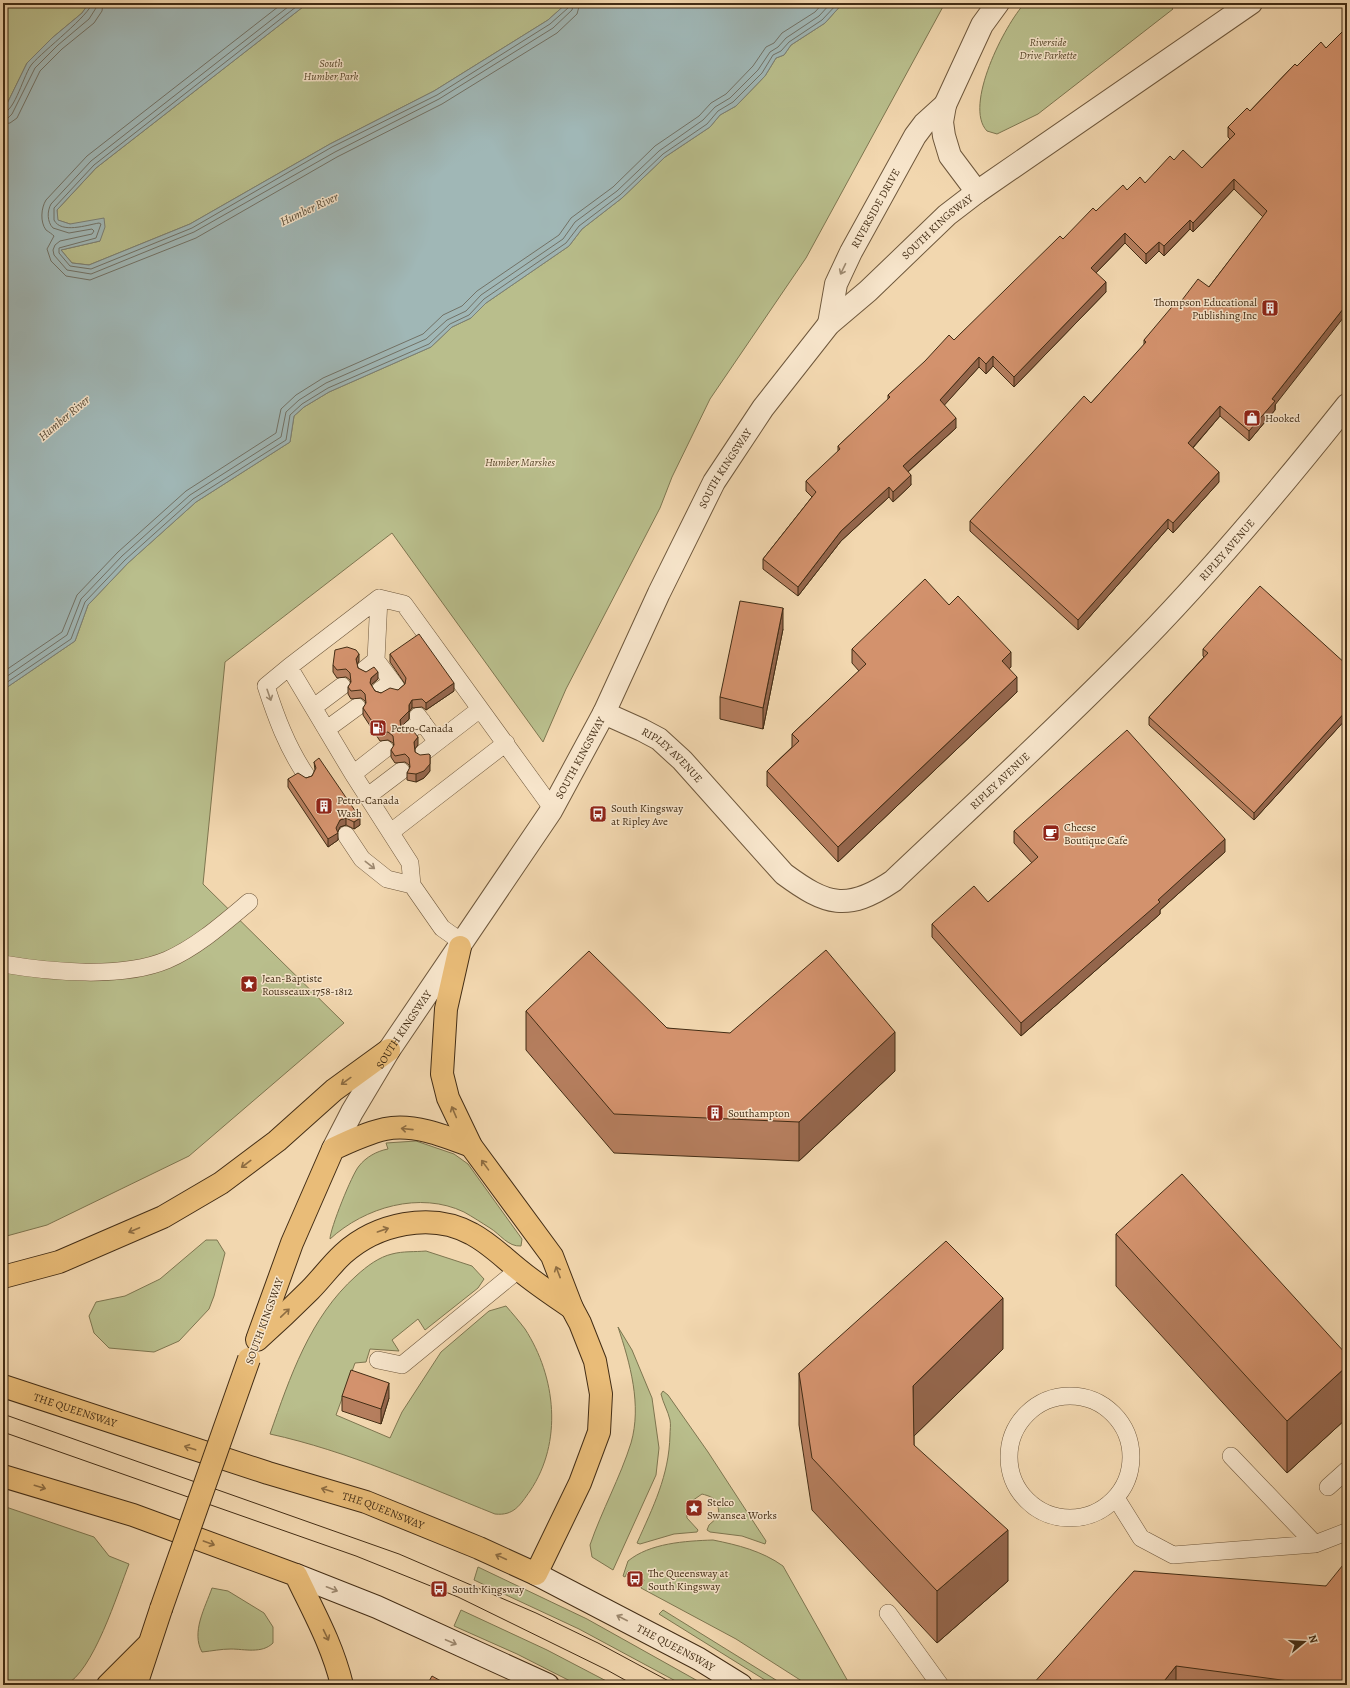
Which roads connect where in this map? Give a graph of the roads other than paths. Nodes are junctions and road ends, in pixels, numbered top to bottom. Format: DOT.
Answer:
graph roads {
  1 [pos="998,3"];
  2 [pos="1251,3"];
  3 [pos="945,105"];
  4 [pos="976,192"];
  5 [pos="829,324"];
  6 [pos="1347,405"];
  7 [pos="380,598"];
  8 [pos="289,667"];
  9 [pos="342,686"];
  10 [pos="389,686"];
  11 [pos="314,706"];
  12 [pos="357,707"];
  13 [pos="480,709"];
  14 [pos="604,713"];
  15 [pos="416,723"];
  16 [pos="328,729"];
  17 [pos="437,742"];
  18 [pos="506,743"];
  19 [pos="385,748"];
  20 [pos="423,753"];
  21 [pos="401,772"];
  22 [pos="353,774"];
  23 [pos="306,775"];
  24 [pos="368,796"];
  25 [pos="552,808"];
  26 [pos="391,832"];
  27 [pos="346,835"];
  28 [pos="412,885"];
  29 [pos="249,902"];
  30 [pos="461,945"];
  31 [pos="3,964"];
  32 [pos="389,1050"];
  33 [pos="471,1146"];
  34 [pos="333,1149"];
  35 [pos="518,1270"];
  36 [pos="3,1277"];
  37 [pos="572,1308"];
  38 [pos="253,1350"];
  39 [pos="378,1360"];
  40 [pos="3,1386"];
  41 [pos="1231,1456"];
  42 [pos="1347,1470"];
  43 [pos="3,1476"];
  44 [pos="1328,1487"];
  45 [pos="1116,1498"];
  46 [pos="1346,1532"];
  47 [pos="1315,1544"];
  48 [pos="536,1574"];
  49 [pos="296,1575"];
  50 [pos="888,1613"];
  51 [pos="150,1642"];
  52 [pos="108,1685"];
  53 [pos="136,1685"];
  54 [pos="342,1685"];
  55 [pos="548,1685"];
  56 [pos="741,1685"];
  57 [pos="940,1685"];
  1 -- 3 [label="street, RIVERSIDE DRIVE"];
  2 -- 4 [label="street, SOUTH KINGSWAY"];
  3 -- 4 [label="street, RIVERSIDE DRIVE"];
  3 -- 5 [label="street, RIVERSIDE DRIVE, one-way"];
  4 -- 5 [label="street, SOUTH KINGSWAY"];
  5 -- 14 [label="street, SOUTH KINGSWAY"];
  6 -- 14 [label="street, RIPLEY AVENUE"];
  7 -- 8 [label="lane"];
  7 -- 10 [label="lane"];
  7 -- 13 [label="lane"];
  8 -- 11 [label="lane"];
  8 -- 23 [label="lane, one-way"];
  9 -- 11 [label="lane"];
  11 -- 16 [label="lane"];
  12 -- 16 [label="lane"];
  13 -- 17 [label="lane"];
  13 -- 18 [label="lane"];
  14 -- 25 [label="street, SOUTH KINGSWAY"];
  15 -- 17 [label="lane"];
  16 -- 22 [label="lane"];
  17 -- 20 [label="lane"];
  18 -- 25 [label="lane"];
  18 -- 26 [label="lane"];
  19 -- 22 [label="lane"];
  21 -- 24 [label="lane"];
  22 -- 24 [label="lane"];
  24 -- 26 [label="lane"];
  25 -- 30 [label="street, SOUTH KINGSWAY"];
  26 -- 28 [label="lane"];
  27 -- 28 [label="lane, one-way"];
  28 -- 30 [label="lane"];
  29 -- 31 [label="lane"];
  30 -- 32 [label="street, SOUTH KINGSWAY"];
  33 -- 30 [label="main road, one-way"];
  32 -- 34 [label="street, SOUTH KINGSWAY"];
  32 -- 36 [label="main road, one-way"];
  33 -- 34 [label="main road, one-way"];
  37 -- 33 [label="main road, one-way"];
  34 -- 38 [label="main road, SOUTH KINGSWAY"];
  35 -- 37 [label="main road"];
  38 -- 35 [label="main road, one-way"];
  35 -- 39 [label="lane"];
  37 -- 48 [label="main road"];
  38 -- 51 [label="main road, SOUTH KINGSWAY, bridge"];
  48 -- 40 [label="main road, THE QUEENSWAY, one-way"];
  41 -- 47 [label="lane"];
  42 -- 44 [label="lane"];
  43 -- 49 [label="main road, one-way"];
  45 -- 45 [label="lane"];
  45 -- 47 [label="lane"];
  46 -- 47 [label="lane"];
  56 -- 48 [label="street, THE QUEENSWAY, one-way"];
  49 -- 54 [label="main road, one-way"];
  49 -- 55 [label="street, one-way"];
  50 -- 57 [label="lane"];
  51 -- 52 [label="main road"];
  51 -- 53 [label="main road, SOUTH KINGSWAY"];
}
